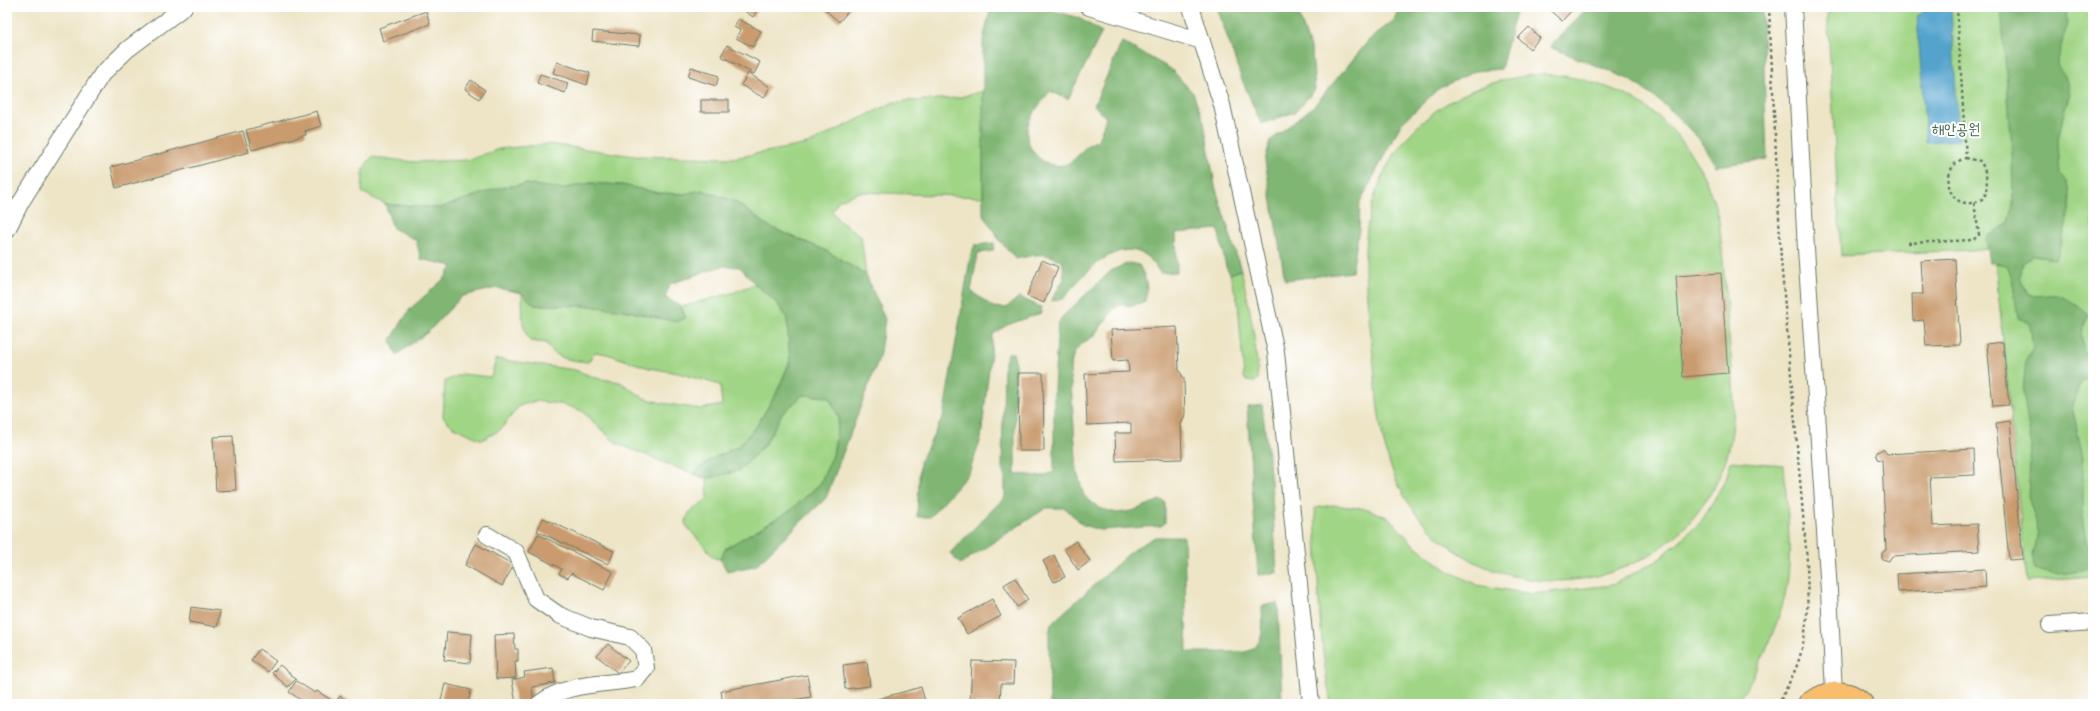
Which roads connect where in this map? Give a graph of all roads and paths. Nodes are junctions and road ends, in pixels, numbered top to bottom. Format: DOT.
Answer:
graph roads {
  1 [pos="184,7"];
  2 [pos="1089,7"];
  3 [pos="1190,7"];
  4 [pos="1769,7"];
  5 [pos="1793,7"];
  6 [pos="1957,7"];
  7 [pos="1202,41"];
  8 [pos="1966,158"];
  9 [pos="1974,203"];
  10 [pos="7,230"];
  11 [pos="1908,243"];
  12 [pos="486,535"];
  13 [pos="2093,622"];
  14 [pos="2050,625"];
  15 [pos="1834,693"];
  16 [pos="539,704"];
  17 [pos="1311,704"];
  18 [pos="1779,704"];
  19 [pos="1809,704"];
  20 [pos="1862,704"];
  1 -- 10 [label="street"];
  2 -- 7 [label="street"];
  3 -- 7 [label="street"];
  4 -- 18 [label="path"];
  5 -- 15 [label="street"];
  6 -- 8 [label="path"];
  7 -- 17 [label="street"];
  8 -- 9 [label="path"];
  8 -- 9 [label="path"];
  9 -- 11 [label="path"];
  12 -- 16 [label="street"];
  13 -- 14 [label="street"];
  15 -- 19 [label="highway"];
  15 -- 20 [label="highway"];
}
